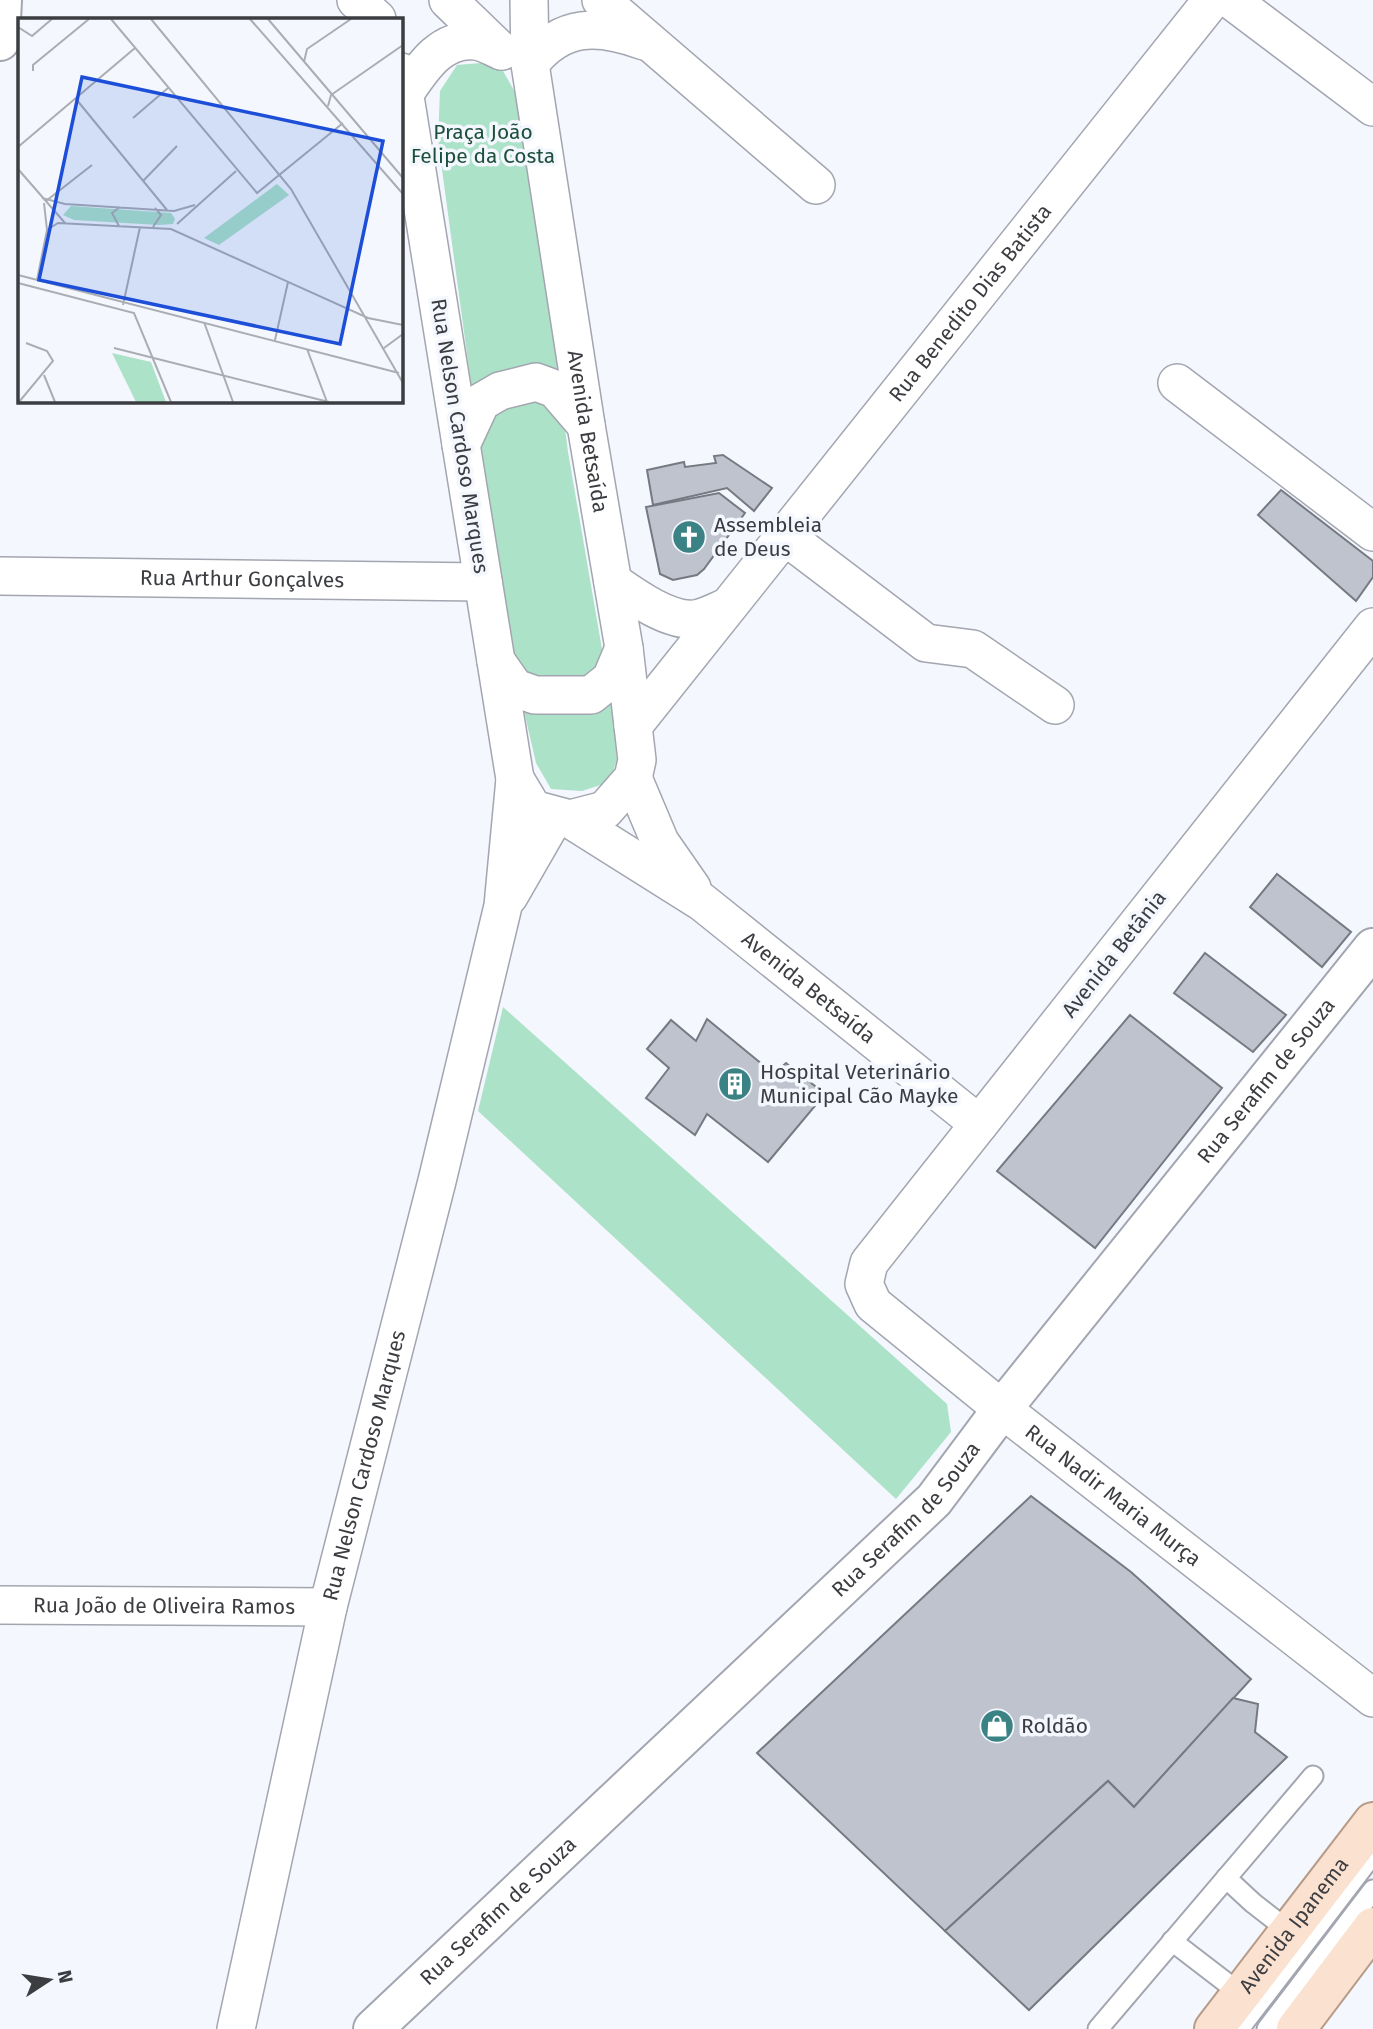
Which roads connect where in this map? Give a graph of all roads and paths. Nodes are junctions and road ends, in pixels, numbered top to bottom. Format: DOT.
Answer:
graph roads {
  1 [pos="2,0"];
  2 [pos="356,0"];
  3 [pos="529,0"];
  4 [pos="601,0"];
  5 [pos="1212,0"];
  6 [pos="1231,0"];
  7 [pos="452,1"];
  8 [pos="376,18"];
  9 [pos="0,41"];
  10 [pos="655,44"];
  11 [pos="522,67"];
  12 [pos="403,83"];
  13 [pos="1373,107"];
  14 [pos="816,185"];
  15 [pos="1177,383"];
  16 [pos="586,425"];
  17 [pos="461,445"];
  18 [pos="1373,531"];
  19 [pos="785,536"];
  20 [pos="0,576"];
  21 [pos="483,582"];
  22 [pos="613,582"];
  23 [pos="727,607"];
  24 [pos="1373,628"];
  25 [pos="624,648"];
  26 [pos="496,661"];
  27 [pos="1055,705"];
  28 [pos="633,726"];
  29 [pos="633,778"];
  30 [pos="515,779"];
  31 [pos="563,818"];
  32 [pos="702,902"];
  33 [pos="503,906"];
  34 [pos="1373,948"];
  35 [pos="979,1124"];
  36 [pos="864,1284"];
  37 [pos="1002,1409"];
  38 [pos="0,1605"];
  39 [pos="328,1607"];
  40 [pos="1373,1698"];
  41 [pos="1313,1776"];
  42 [pos="1373,1822"];
  43 [pos="1373,1854"];
  44 [pos="1226,1878"];
  45 [pos="1373,1890"];
  46 [pos="1373,1927"];
  47 [pos="1289,1931"];
  48 [pos="1172,1941"];
  49 [pos="245,1990"];
  50 [pos="1240,2012"];
  51 [pos="236,2029"];
  52 [pos="268,2029"];
  53 [pos="373,2029"];
  54 [pos="1098,2029"];
  55 [pos="1214,2029"];
  56 [pos="1267,2029"];
  57 [pos="1296,2029"];
  1 -- 9 [label="street"];
  2 -- 8 [label="street"];
  3 -- 11 [label="street, Avenida Betsaída"];
  4 -- 10 [label="street"];
  5 -- 19 [label="street, Rua Benedito Dias Batista"];
  6 -- 13 [label="street"];
  7 -- 11 [label="street"];
  7 -- 12 [label="street"];
  10 -- 11 [label="street"];
  10 -- 14 [label="street"];
  11 -- 12 [label="street"];
  11 -- 16 [label="street, Avenida Betsaída"];
  12 -- 17 [label="street, Rua Nelson Cardoso Marques"];
  15 -- 18 [label="street"];
  16 -- 17 [label="street"];
  16 -- 22 [label="street, Avenida Betsaída"];
  17 -- 21 [label="street, Rua Nelson Cardoso Marques"];
  19 -- 23 [label="street, Rua Benedito Dias Batista"];
  19 -- 27 [label="street"];
  20 -- 21 [label="street, Rua Arthur Gonçalves"];
  21 -- 26 [label="street, Rua Nelson Cardoso Marques"];
  22 -- 23 [label="street"];
  22 -- 25 [label="street, Avenida Betsaída"];
  23 -- 28 [label="street, Rua Benedito Dias Batista"];
  24 -- 35 [label="street, Avenida Betânia"];
  25 -- 26 [label="street"];
  25 -- 28 [label="street, Avenida Betsaída"];
  26 -- 30 [label="street, Rua Nelson Cardoso Marques"];
  28 -- 29 [label="street, Avenida Betsaída"];
  29 -- 31 [label="street"];
  29 -- 32 [label="street, Avenida Betsaída"];
  30 -- 31 [label="street, Rua Nelson Cardoso Marques"];
  30 -- 33 [label="street, Rua Nelson Cardoso Marques"];
  31 -- 32 [label="street, Avenida Betsaída"];
  31 -- 33 [label="street, Rua Nelson Cardoso Marques"];
  32 -- 35 [label="street, Avenida Betsaída"];
  33 -- 39 [label="street, Rua Nelson Cardoso Marques"];
  34 -- 37 [label="street, Rua Serafim de Souza"];
  35 -- 36 [label="street, Avenida Betânia"];
  36 -- 37 [label="street, Rua Nadir Maria Murça"];
  37 -- 40 [label="street, Rua Nadir Maria Murça"];
  37 -- 53 [label="street, Rua Serafim de Souza"];
  38 -- 39 [label="street, Rua João de Oliveira Ramos"];
  39 -- 49 [label="street, Rua Nelson Cardoso Marques"];
  41 -- 44 [label="lane"];
  42 -- 47 [label="main road, Avenida Ipanema"];
  43 -- 50 [label="lane"];
  44 -- 47 [label="lane"];
  44 -- 48 [label="lane"];
  45 -- 56 [label="lane"];
  46 -- 57 [label="main road"];
  47 -- 50 [label="main road, Avenida Ipanema"];
  48 -- 50 [label="lane"];
  48 -- 54 [label="lane"];
  49 -- 51 [label="street, Rua Nelson Cardoso Marques"];
  49 -- 52 [label="street"];
  50 -- 55 [label="main road, Avenida Ipanema"];
}
